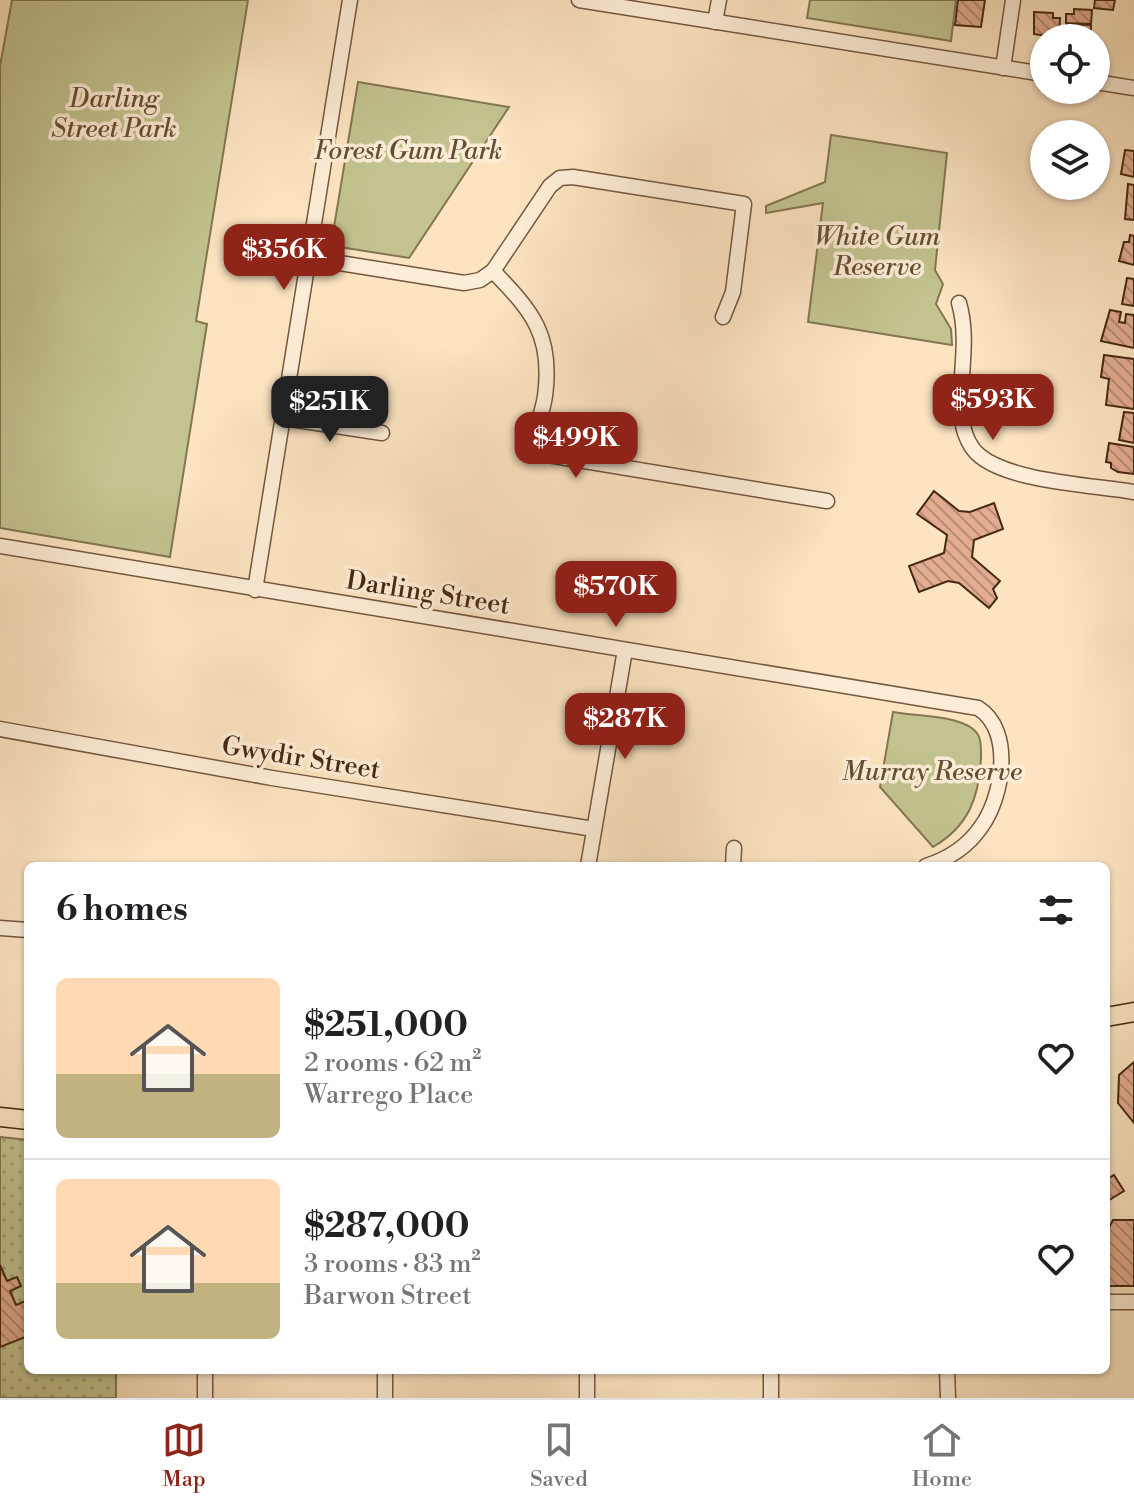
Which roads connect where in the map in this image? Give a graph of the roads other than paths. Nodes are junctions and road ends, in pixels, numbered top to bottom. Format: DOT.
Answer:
graph roads {
  1 [pos="350,0"];
  2 [pos="579,0"];
  3 [pos="719,0"];
  4 [pos="1013,0"];
  5 [pos="715,22"];
  6 [pos="1003,68"];
  7 [pos="1030,72"];
  8 [pos="1110,84"];
  9 [pos="1134,88"];
  10 [pos="309,258"];
  11 [pos="493,271"];
  12 [pos="959,303"];
  13 [pos="723,317"];
  14 [pos="284,418"];
  15 [pos="382,433"];
  16 [pos="1134,492"];
  17 [pos="827,501"];
  18 [pos="0,546"];
  19 [pos="255,590"];
  20 [pos="625,650"];
  21 [pos="0,729"];
  22 [pos="594,829"];
  23 [pos="734,848"];
  24 [pos="589,862"];
  25 [pos="733,862"];
  26 [pos="933,862"];
  27 [pos="0,928"];
  28 [pos="24,930"];
  29 [pos="1134,1012"];
  30 [pos="1110,1016"];
  31 [pos="0,1117"];
  32 [pos="24,1120"];
  33 [pos="1110,1302"];
  34 [pos="1134,1302"];
  35 [pos="205,1374"];
  36 [pos="385,1374"];
  37 [pos="587,1374"];
  38 [pos="771,1374"];
  39 [pos="947,1374"];
  40 [pos="205,1398"];
  41 [pos="385,1398"];
  42 [pos="587,1398"];
  43 [pos="771,1398"];
  44 [pos="948,1398"];
  1 -- 10 [label="street"];
  2 -- 5 [label="street"];
  3 -- 5 [label="street"];
  4 -- 6 [label="street"];
  5 -- 6 [label="street"];
  6 -- 7 [label="street"];
  8 -- 9 [label="street"];
  10 -- 11 [label="street"];
  10 -- 14 [label="street"];
  11 -- 13 [label="street"];
  11 -- 17 [label="street"];
  12 -- 16 [label="street"];
  14 -- 15 [label="street"];
  14 -- 19 [label="street"];
  18 -- 19 [label="street, Darling Street"];
  19 -- 20 [label="street, Darling Street"];
  20 -- 22 [label="street"];
  20 -- 26 [label="street, Darling Street"];
  21 -- 22 [label="street, Gwydir Street"];
  22 -- 24 [label="street"];
  23 -- 25 [label="street"];
  27 -- 28 [label="street"];
  29 -- 30 [label="main road"];
  31 -- 32 [label="main road"];
  33 -- 34 [label="street"];
  35 -- 40 [label="street"];
  36 -- 41 [label="street"];
  37 -- 42 [label="street"];
  38 -- 43 [label="street"];
  39 -- 44 [label="street"];
}
